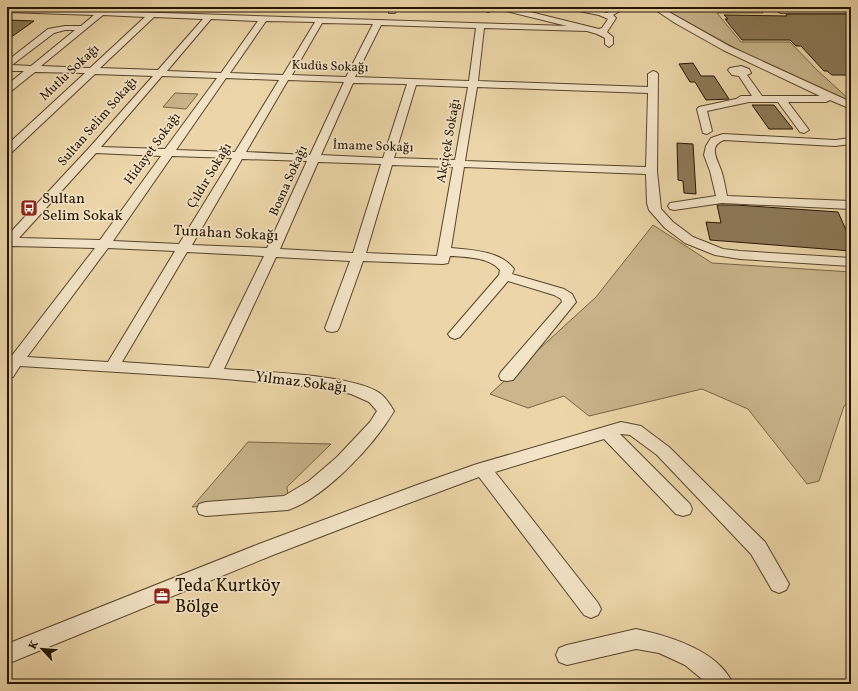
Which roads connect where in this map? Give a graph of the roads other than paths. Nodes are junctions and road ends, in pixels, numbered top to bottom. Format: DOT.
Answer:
graph roads {
  1 [pos="501,7"];
  2 [pos="572,7"];
  3 [pos="623,7"];
  4 [pos="655,7"];
  5 [pos="774,7"];
  6 [pos="7,10"];
  7 [pos="544,10"];
  8 [pos="587,10"];
  9 [pos="851,11"];
  10 [pos="101,13"];
  11 [pos="152,15"];
  12 [pos="608,15"];
  13 [pos="209,16"];
  14 [pos="258,16"];
  15 [pos="320,20"];
  16 [pos="378,22"];
  17 [pos="480,25"];
  18 [pos="84,28"];
  19 [pos="585,28"];
  20 [pos="600,32"];
  21 [pos="609,44"];
  22 [pos="7,65"];
  23 [pos="7,68"];
  24 [pos="34,68"];
  25 [pos="92,70"];
  26 [pos="159,73"];
  27 [pos="653,74"];
  28 [pos="742,74"];
  29 [pos="224,76"];
  30 [pos="286,78"];
  31 [pos="349,81"];
  32 [pos="412,83"];
  33 [pos="473,84"];
  34 [pos="7,90"];
  35 [pos="652,90"];
  36 [pos="759,99"];
  37 [pos="781,99"];
  38 [pos="833,99"];
  39 [pos="851,106"];
  40 [pos="804,130"];
  41 [pos="707,131"];
  42 [pos="851,141"];
  43 [pos="93,150"];
  44 [pos="7,151"];
  45 [pos="168,152"];
  46 [pos="239,155"];
  47 [pos="314,159"];
  48 [pos="387,162"];
  49 [pos="459,165"];
  50 [pos="651,172"];
  51 [pos="722,199"];
  52 [pos="851,205"];
  53 [pos="674,206"];
  54 [pos="8,243"];
  55 [pos="104,244"];
  56 [pos="184,248"];
  57 [pos="272,252"];
  58 [pos="443,256"];
  59 [pos="358,258"];
  60 [pos="851,262"];
  61 [pos="505,276"];
  62 [pos="332,328"];
  63 [pos="455,334"];
  64 [pos="12,367"];
  65 [pos="112,367"];
  66 [pos="214,373"];
  67 [pos="507,376"];
  68 [pos="607,432"];
  69 [pos="483,469"];
  70 [pos="206,509"];
  71 [pos="683,509"];
  72 [pos="778,584"];
  73 [pos="591,609"];
  74 [pos="7,654"];
  75 [pos="567,655"];
  76 [pos="722,684"];
  1 -- 19 [label="street"];
  2 -- 8 [label="street"];
  3 -- 12 [label="street"];
  4 -- 38 [label="street"];
  5 -- 9 [label="street"];
  6 -- 10 [label="street"];
  7 -- 8 [label="street"];
  8 -- 12 [label="street"];
  10 -- 11 [label="street"];
  10 -- 18 [label="street"];
  11 -- 13 [label="street"];
  11 -- 25 [label="street, Mutlu Sokağı"];
  12 -- 20 [label="street"];
  13 -- 14 [label="street"];
  13 -- 26 [label="street, Sultan Selim Sokağı"];
  14 -- 15 [label="street"];
  14 -- 29 [label="street, Hidayet Sokağı"];
  15 -- 16 [label="street"];
  15 -- 30 [label="street, Çıldır Sokağı"];
  16 -- 17 [label="street"];
  16 -- 31 [label="street, Bosna Sokağı"];
  17 -- 19 [label="street"];
  17 -- 33 [label="street, Akçiçek Sokağı"];
  18 -- 22 [label="street"];
  18 -- 24 [label="street"];
  19 -- 20 [label="street"];
  20 -- 21 [label="street"];
  23 -- 24 [label="street, Kudüs Sokağı"];
  24 -- 25 [label="street, Kudüs Sokağı"];
  24 -- 34 [label="street"];
  25 -- 26 [label="street, Kudüs Sokağı"];
  25 -- 44 [label="street, Mutlu Sokağı"];
  26 -- 29 [label="street, Kudüs Sokağı"];
  26 -- 43 [label="street, Sultan Selim Sokağı"];
  27 -- 35 [label="street"];
  28 -- 36 [label="street"];
  29 -- 30 [label="street, Kudüs Sokağı"];
  29 -- 45 [label="street, Hidayet Sokağı"];
  30 -- 31 [label="street, Kudüs Sokağı"];
  30 -- 46 [label="street, Çıldır Sokağı"];
  31 -- 32 [label="street, Kudüs Sokağı"];
  31 -- 47 [label="street, Bosna Sokağı"];
  32 -- 33 [label="street, Kudüs Sokağı"];
  32 -- 48 [label="street"];
  33 -- 35 [label="street, Kudüs Sokağı"];
  33 -- 49 [label="street, Akçiçek Sokağı"];
  35 -- 50 [label="street"];
  36 -- 37 [label="street"];
  36 -- 41 [label="street"];
  37 -- 38 [label="street"];
  37 -- 40 [label="street"];
  38 -- 39 [label="street"];
  42 -- 51 [label="street"];
  43 -- 45 [label="street, İmame Sokağı"];
  43 -- 54 [label="street, Sultan Selim Sokağı"];
  45 -- 46 [label="street, İmame Sokağı"];
  45 -- 55 [label="street, Hidayet Sokağı"];
  46 -- 47 [label="street, İmame Sokağı"];
  46 -- 56 [label="street, Çıldır Sokağı"];
  47 -- 48 [label="street, İmame Sokağı"];
  47 -- 57 [label="street, Bosna Sokağı"];
  48 -- 49 [label="street, İmame Sokağı"];
  48 -- 59 [label="street"];
  49 -- 50 [label="street, İmame Sokağı"];
  49 -- 58 [label="street, Akçiçek Sokağı"];
  50 -- 60 [label="street"];
  51 -- 52 [label="street"];
  51 -- 53 [label="street"];
  54 -- 55 [label="street, Tunahan Sokağı"];
  55 -- 56 [label="street, Tunahan Sokağı"];
  55 -- 64 [label="street, Hidayet Sokağı"];
  56 -- 57 [label="street, Tunahan Sokağı"];
  56 -- 65 [label="street, Çıldır Sokağı"];
  57 -- 59 [label="street, Tunahan Sokağı"];
  57 -- 66 [label="street, Bosna Sokağı"];
  58 -- 59 [label="street, Tunahan Sokağı"];
  58 -- 61 [label="street, Tunahan Sokağı"];
  59 -- 62 [label="street"];
  61 -- 63 [label="street"];
  61 -- 67 [label="street"];
  64 -- 65 [label="street, Yılmaz Sokağı"];
  65 -- 66 [label="street, Yılmaz Sokağı"];
  66 -- 70 [label="street, Yılmaz Sokağı"];
  68 -- 69 [label="street"];
  68 -- 71 [label="street"];
  68 -- 72 [label="street"];
  69 -- 73 [label="street"];
  69 -- 74 [label="street"];
  75 -- 76 [label="street"];
}
